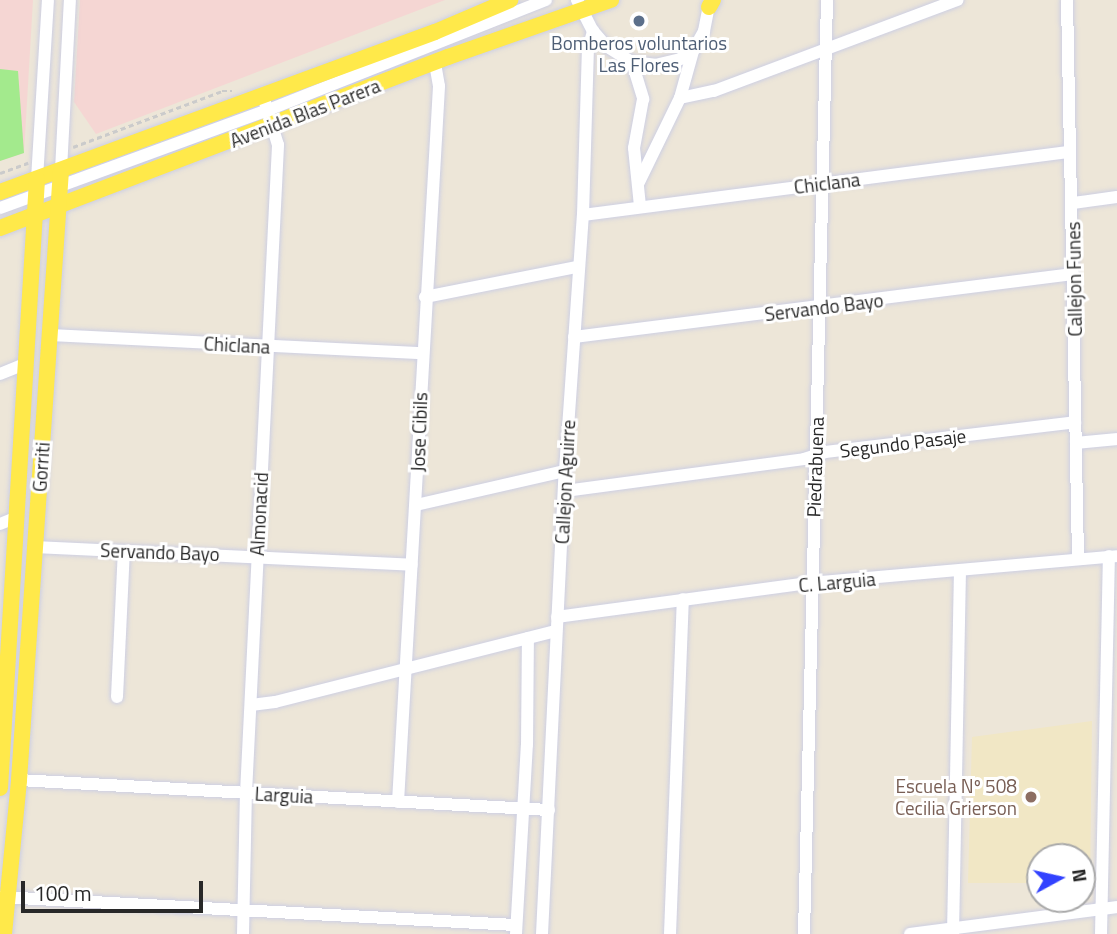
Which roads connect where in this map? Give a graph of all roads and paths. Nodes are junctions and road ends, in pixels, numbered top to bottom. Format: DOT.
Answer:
graph roads {
  1 [pos="48,0"];
  2 [pos="71,0"];
  3 [pos="510,0"];
  4 [pos="546,0"];
  5 [pos="611,0"];
  6 [pos="827,0"];
  7 [pos="958,0"];
  8 [pos="1067,0"];
  9 [pos="711,2"];
  10 [pos="580,6"];
  11 [pos="593,32"];
  12 [pos="693,51"];
  13 [pos="826,51"];
  14 [pos="632,62"];
  15 [pos="435,63"];
  16 [pos="680,98"];
  17 [pos="268,111"];
  18 [pos="1070,152"];
  19 [pos="60,178"];
  20 [pos="37,179"];
  21 [pos="639,182"];
  22 [pos="822,184"];
  23 [pos="0,192"];
  24 [pos="34,196"];
  25 [pos="1117,197"];
  26 [pos="1073,203"];
  27 [pos="58,205"];
  28 [pos="640,206"];
  29 [pos="0,208"];
  30 [pos="583,215"];
  31 [pos="33,217"];
  32 [pos="0,228"];
  33 [pos="577,267"];
  34 [pos="1073,274"];
  35 [pos="425,298"];
  36 [pos="821,307"];
  37 [pos="51,335"];
  38 [pos="574,337"];
  39 [pos="268,347"];
  40 [pos="422,353"];
  41 [pos="26,364"];
  42 [pos="0,374"];
  43 [pos="1075,422"];
  44 [pos="1117,439"];
  45 [pos="1076,443"];
  46 [pos="816,455"];
  47 [pos="565,471"];
  48 [pos="565,491"];
  49 [pos="416,505"];
  50 [pos="8,521"];
  51 [pos="35,547"];
  52 [pos="124,551"];
  53 [pos="257,556"];
  54 [pos="1113,556"];
  55 [pos="1079,558"];
  56 [pos="412,565"];
  57 [pos="960,572"];
  58 [pos="810,583"];
  59 [pos="683,599"];
  60 [pos="557,617"];
  61 [pos="556,631"];
  62 [pos="528,638"];
  63 [pos="405,670"];
  64 [pos="3,681"];
  65 [pos="117,697"];
  66 [pos="251,705"];
  67 [pos="527,745"];
  68 [pos="552,746"];
  69 [pos="19,780"];
  70 [pos="0,788"];
  71 [pos="246,793"];
  72 [pos="398,802"];
  73 [pos="524,810"];
  74 [pos="550,810"];
  75 [pos="4,897"];
  76 [pos="1117,907"];
  77 [pos="1101,909"];
  78 [pos="244,911"];
  79 [pos="516,930"];
  80 [pos="953,931"];
  81 [pos="4,934"];
  82 [pos="243,934"];
  83 [pos="542,934"];
  84 [pos="670,934"];
  85 [pos="804,934"];
  86 [pos="910,934"];
  87 [pos="1101,934"];
  1 -- 20 [label="street, Gorriti"];
  2 -- 19 [label="street, Gorriti"];
  3 -- 17 [label="main road, Avenida Blas Parera"];
  4 -- 17 [label="street"];
  5 -- 10 [label="main road, Avenida Blas Parera"];
  6 -- 13 [label="street, Piedrabuena"];
  7 -- 13 [label="street"];
  8 -- 18 [label="street, Callejon Funes"];
  9 -- 12 [label="street"];
  10 -- 11 [label="street"];
  10 -- 15 [label="main road, Avenida Blas Parera"];
  11 -- 14 [label="street"];
  11 -- 30 [label="street, Callejon Aguirre"];
  12 -- 14 [label="street"];
  12 -- 16 [label="street"];
  13 -- 16 [label="street"];
  13 -- 22 [label="street, Piedrabuena"];
  14 -- 21 [label="street"];
  15 -- 17 [label="main road, Avenida Blas Parera"];
  15 -- 35 [label="street, Jose Cibils"];
  16 -- 21 [label="street"];
  17 -- 19 [label="main road, Avenida Blas Parera"];
  17 -- 27 [label="main road, Avenida Blas Parera"];
  17 -- 39 [label="street, Almonacid"];
  18 -- 22 [label="street, Chiclana"];
  18 -- 26 [label="street, Callejon Funes"];
  19 -- 20 [label="main road, Avenida Blas Parera"];
  19 -- 24 [label="street"];
  19 -- 27 [label="main road, Gorriti"];
  20 -- 23 [label="main road, Avenida Blas Parera"];
  20 -- 24 [label="main road, Gorriti"];
  21 -- 28 [label="street"];
  22 -- 28 [label="street, Chiclana"];
  22 -- 36 [label="street, Piedrabuena"];
  24 -- 29 [label="street"];
  24 -- 31 [label="main road, Gorriti"];
  25 -- 26 [label="street"];
  26 -- 34 [label="street, Callejon Funes"];
  27 -- 31 [label="main road, Avenida Blas Parera"];
  27 -- 37 [label="main road, Gorriti"];
  28 -- 30 [label="street, Chiclana"];
  30 -- 33 [label="street, Callejon Aguirre"];
  31 -- 32 [label="main road, Avenida Blas Parera"];
  31 -- 41 [label="main road, Gorriti"];
  33 -- 35 [label="street"];
  33 -- 38 [label="street, Callejon Aguirre"];
  34 -- 36 [label="street, Servando Bayo"];
  34 -- 43 [label="street, Callejon Funes"];
  35 -- 40 [label="street, Jose Cibils"];
  36 -- 38 [label="street, Servando Bayo"];
  36 -- 46 [label="street, Piedrabuena"];
  37 -- 39 [label="street, Chiclana"];
  37 -- 51 [label="main road, Gorriti"];
  38 -- 47 [label="street, Callejon Aguirre"];
  39 -- 40 [label="street, Chiclana"];
  39 -- 53 [label="street, Almonacid"];
  40 -- 49 [label="street, Jose Cibils"];
  41 -- 42 [label="street"];
  41 -- 50 [label="main road, Gorriti"];
  43 -- 45 [label="street, Callejon Funes"];
  43 -- 46 [label="street, Segundo Pasaje"];
  44 -- 45 [label="street"];
  45 -- 55 [label="street, Callejon Funes"];
  46 -- 48 [label="street, Segundo Pasaje"];
  46 -- 58 [label="street, Piedrabuena"];
  47 -- 48 [label="street, Callejon Aguirre"];
  47 -- 49 [label="street"];
  48 -- 60 [label="street, Callejon Aguirre"];
  49 -- 56 [label="street, Jose Cibils"];
  50 -- 64 [label="main road, Gorriti"];
  51 -- 52 [label="street, Servando Bayo"];
  51 -- 69 [label="main road, Gorriti"];
  52 -- 53 [label="street, Servando Bayo"];
  52 -- 65 [label="street"];
  53 -- 56 [label="street, Servando Bayo"];
  53 -- 66 [label="street, Almonacid"];
  54 -- 55 [label="street, C. Larguia"];
  54 -- 77 [label="street"];
  55 -- 57 [label="street, C. Larguia"];
  56 -- 63 [label="street, Jose Cibils"];
  57 -- 58 [label="street, C. Larguia"];
  57 -- 80 [label="street"];
  58 -- 59 [label="street, C. Larguia"];
  58 -- 85 [label="street, Piedrabuena"];
  59 -- 60 [label="street, C. Larguia"];
  59 -- 84 [label="street"];
  60 -- 61 [label="street, Callejon Aguirre"];
  61 -- 62 [label="street"];
  61 -- 68 [label="street, Callejon Aguirre"];
  62 -- 63 [label="street"];
  62 -- 67 [label="street"];
  63 -- 66 [label="street"];
  63 -- 72 [label="street, Jose Cibils"];
  64 -- 70 [label="main road, Gorriti"];
  66 -- 71 [label="street, Almonacid"];
  67 -- 68 [label="street"];
  67 -- 73 [label="street"];
  68 -- 74 [label="street, Callejon Aguirre"];
  69 -- 71 [label="street, Larguia"];
  69 -- 75 [label="main road, Gorriti"];
  71 -- 72 [label="street, Larguia"];
  71 -- 78 [label="street, Almonacid"];
  72 -- 73 [label="street, Larguia"];
  73 -- 74 [label="street, Larguia"];
  73 -- 79 [label="street"];
  74 -- 83 [label="street, Callejon Aguirre"];
  75 -- 78 [label="street"];
  75 -- 81 [label="main road, Gorriti"];
  76 -- 77 [label="street"];
  77 -- 80 [label="street"];
  77 -- 87 [label="street"];
  78 -- 79 [label="street"];
  78 -- 82 [label="street, Almonacid"];
  80 -- 86 [label="street"];
}
